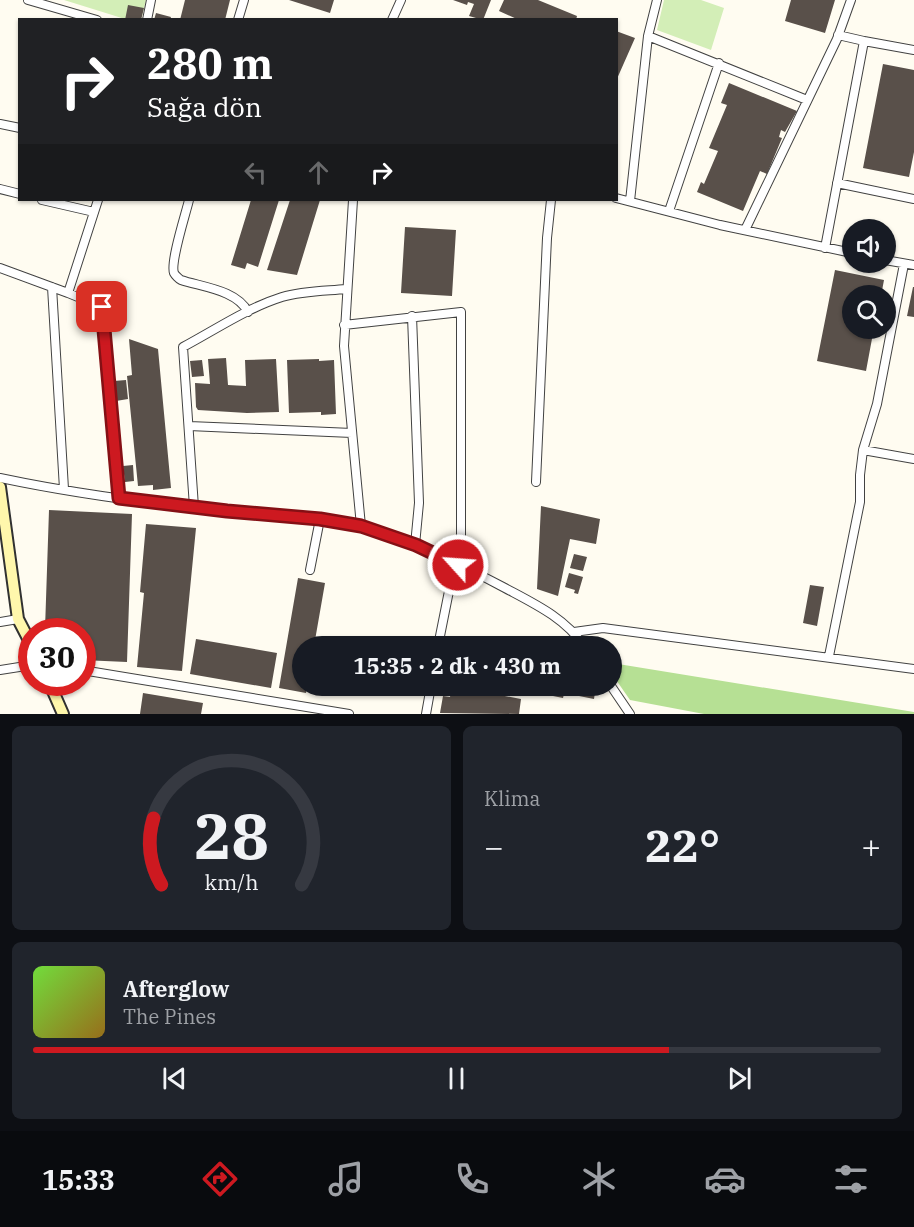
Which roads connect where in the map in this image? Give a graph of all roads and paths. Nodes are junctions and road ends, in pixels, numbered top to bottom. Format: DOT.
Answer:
graph roads {
  1 [pos="28,0"];
  2 [pos="151,0"];
  3 [pos="244,0"];
  4 [pos="401,0"];
  5 [pos="657,0"];
  6 [pos="850,0"];
  7 [pos="90,18"];
  8 [pos="147,18"];
  9 [pos="239,18"];
  10 [pos="393,18"];
  11 [pos="838,35"];
  12 [pos="648,36"];
  13 [pos="864,41"];
  14 [pos="914,50"];
  15 [pos="718,63"];
  16 [pos="807,100"];
  17 [pos="0,124"];
  18 [pos="18,128"];
  19 [pos="837,183"];
  20 [pos="0,189"];
  21 [pos="18,194"];
  22 [pos="618,198"];
  23 [pos="914,199"];
  24 [pos="46,201"];
  25 [pos="98,201"];
  26 [pos="189,201"];
  27 [pos="353,201"];
  28 [pos="550,201"];
  29 [pos="630,201"];
  30 [pos="94,212"];
  31 [pos="669,212"];
  32 [pos="745,230"];
  33 [pos="825,248"];
  34 [pos="842,252"];
  35 [pos="896,262"];
  36 [pos="904,264"];
  37 [pos="914,265"];
  38 [pos="0,268"];
  39 [pos="52,287"];
  40 [pos="346,289"];
  41 [pos="68,293"];
  42 [pos="248,312"];
  43 [pos="412,316"];
  44 [pos="344,325"];
  45 [pos="189,426"];
  46 [pos="352,433"];
  47 [pos="863,450"];
  48 [pos="914,459"];
  49 [pos="0,478"];
  50 [pos="536,482"];
  51 [pos="0,487"];
  52 [pos="64,489"];
  53 [pos="119,498"];
  54 [pos="194,507"];
  55 [pos="320,519"];
  56 [pos="361,526"];
  57 [pos="3,528"];
  58 [pos="416,545"];
  59 [pos="458,565"];
  60 [pos="310,570"];
  61 [pos="18,619"];
  62 [pos="0,622"];
  63 [pos="574,632"];
  64 [pos="440,636"];
  65 [pos="577,636"];
  66 [pos="829,657"];
  67 [pos="18,667"];
  68 [pos="914,669"];
  69 [pos="0,670"];
  70 [pos="96,672"];
  71 [pos="55,696"];
  72 [pos="429,696"];
  73 [pos="618,696"];
  74 [pos="63,714"];
  75 [pos="349,714"];
  76 [pos="426,714"];
  77 [pos="630,714"];
  1 -- 7 [label="street"];
  2 -- 8 [label="street"];
  3 -- 9 [label="street"];
  4 -- 10 [label="street"];
  5 -- 12 [label="street"];
  6 -- 11 [label="street"];
  11 -- 13 [label="street"];
  11 -- 16 [label="street"];
  12 -- 15 [label="street"];
  12 -- 29 [label="street"];
  13 -- 14 [label="street"];
  13 -- 19 [label="street"];
  15 -- 16 [label="street"];
  15 -- 31 [label="street"];
  16 -- 32 [label="street"];
  17 -- 18 [label="street"];
  19 -- 23 [label="street"];
  19 -- 33 [label="street"];
  20 -- 21 [label="street"];
  22 -- 29 [label="street"];
  24 -- 30 [label="street"];
  25 -- 30 [label="street"];
  26 -- 42 [label="street"];
  27 -- 40 [label="street"];
  28 -- 50 [label="street"];
  29 -- 31 [label="street"];
  30 -- 41 [label="street"];
  31 -- 32 [label="street"];
  32 -- 33 [label="street"];
  33 -- 34 [label="street"];
  35 -- 36 [label="street"];
  36 -- 37 [label="street"];
  36 -- 47 [label="street"];
  38 -- 39 [label="street"];
  39 -- 41 [label="street"];
  39 -- 52 [label="street"];
  40 -- 42 [label="street"];
  40 -- 44 [label="street"];
  41 -- 53 [label="street"];
  42 -- 45 [label="street"];
  43 -- 44 [label="street"];
  43 -- 58 [label="street"];
  43 -- 59 [label="street"];
  44 -- 46 [label="street"];
  45 -- 46 [label="street"];
  45 -- 54 [label="street"];
  46 -- 56 [label="street"];
  47 -- 48 [label="street"];
  47 -- 66 [label="street"];
  49 -- 52 [label="street"];
  51 -- 57 [label="street"];
  52 -- 53 [label="street"];
  53 -- 54 [label="street"];
  54 -- 55 [label="street"];
  55 -- 56 [label="street"];
  55 -- 60 [label="street"];
  56 -- 58 [label="street"];
  57 -- 61 [label="street"];
  58 -- 59 [label="street"];
  59 -- 63 [label="street"];
  59 -- 64 [label="street"];
  61 -- 62 [label="street"];
  63 -- 65 [label="street"];
  63 -- 66 [label="street"];
  66 -- 68 [label="street"];
  67 -- 69 [label="street"];
  70 -- 75 [label="street"];
  71 -- 74 [label="street"];
  72 -- 76 [label="street"];
  73 -- 77 [label="street"];
}
